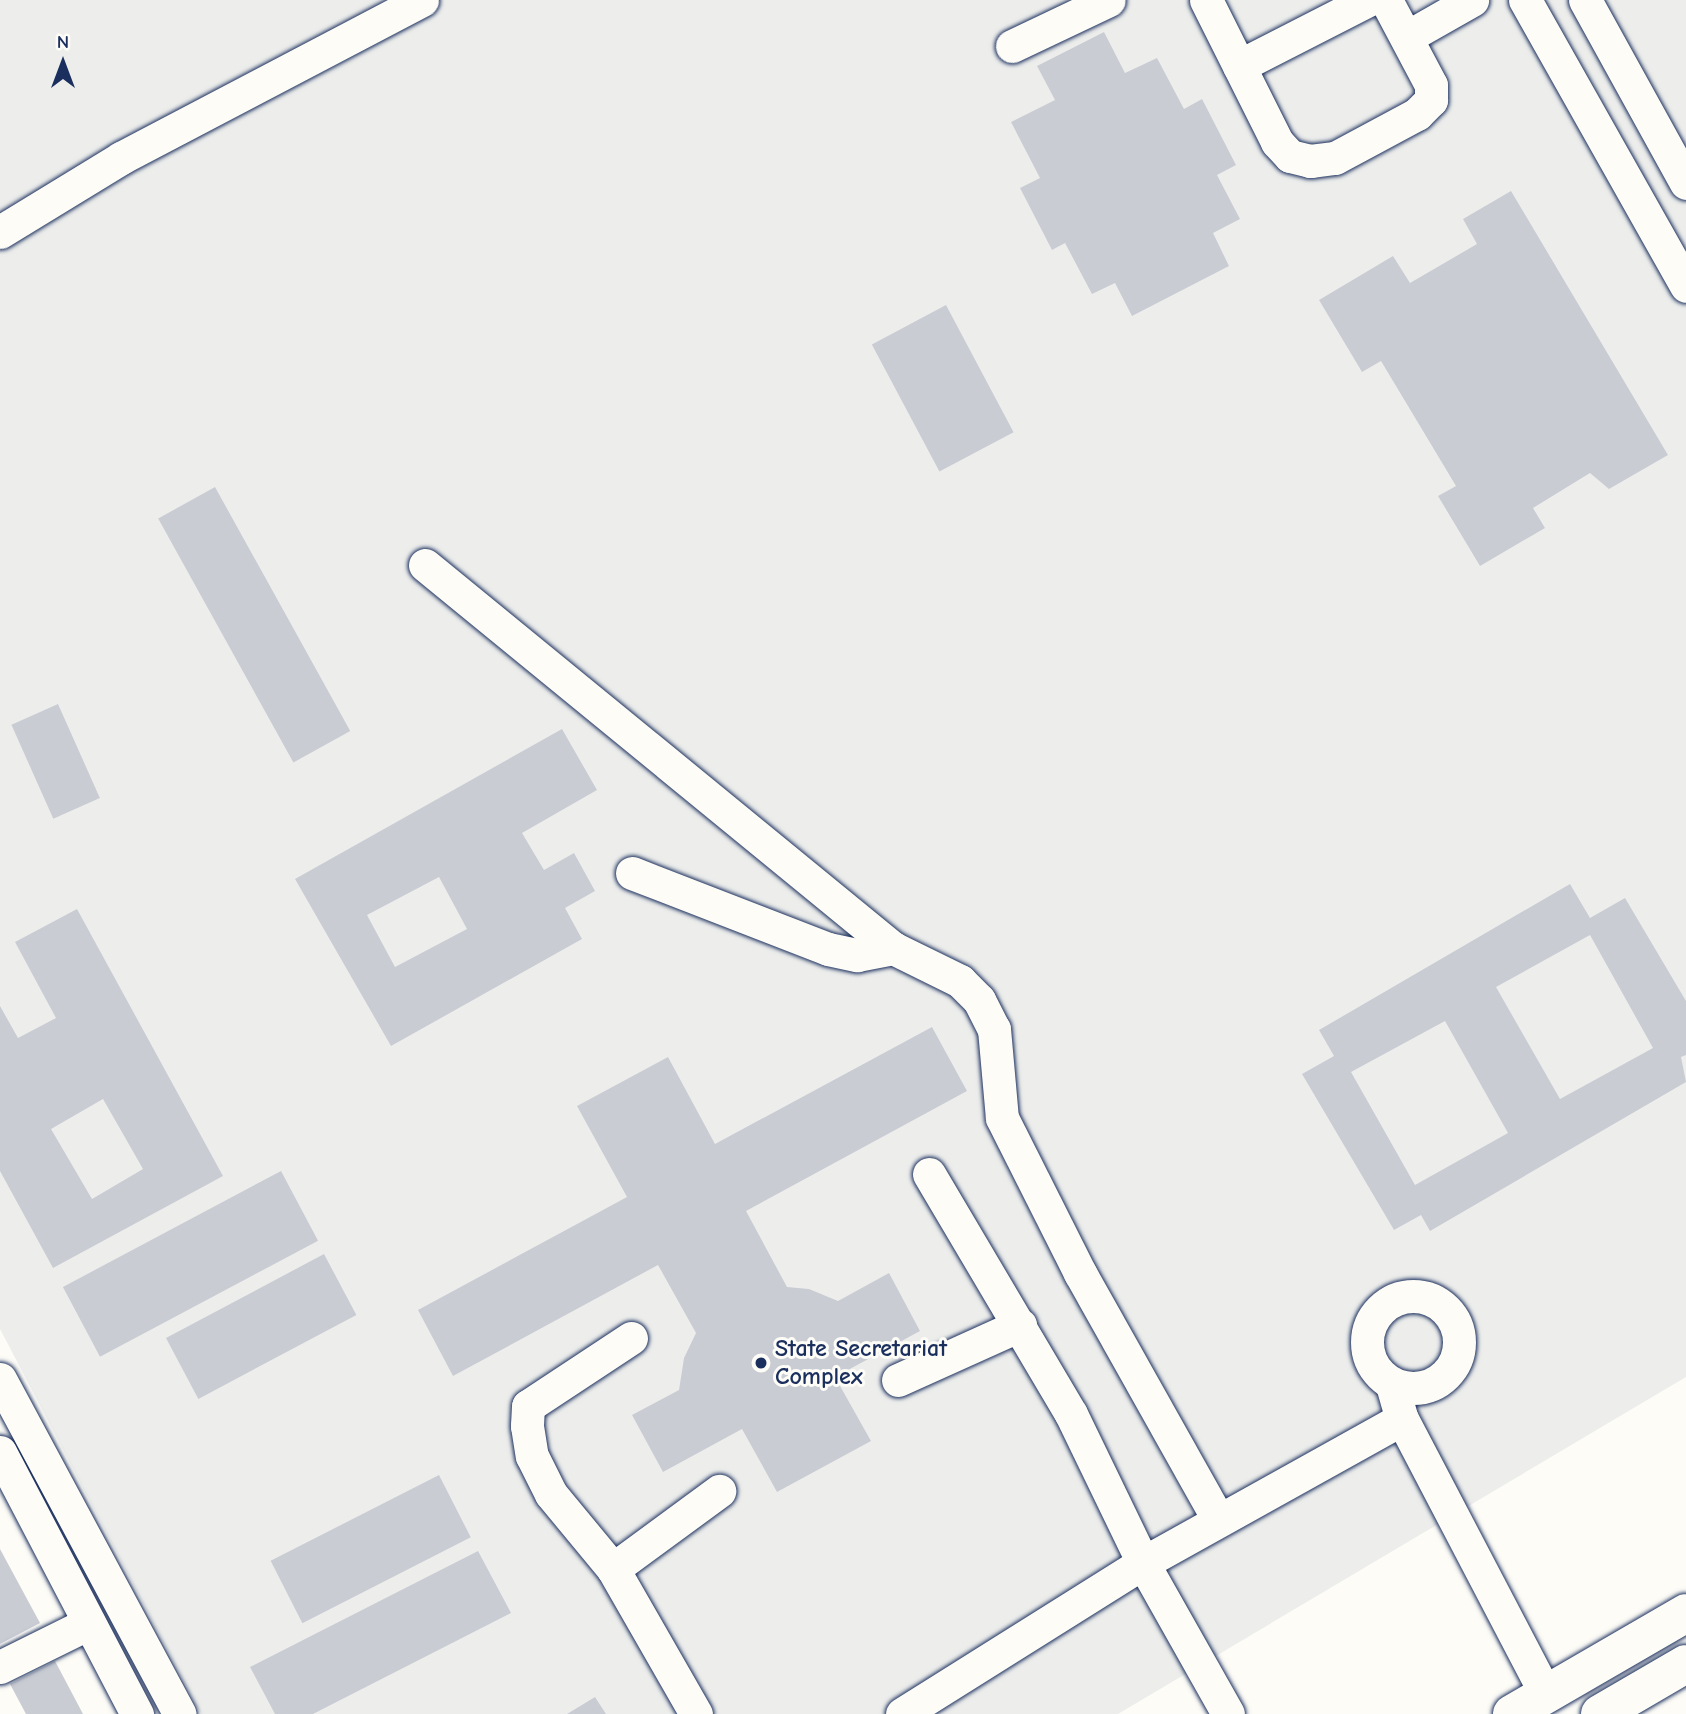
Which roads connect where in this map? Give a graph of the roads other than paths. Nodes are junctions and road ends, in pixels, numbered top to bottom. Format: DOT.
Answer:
graph roads {
  1 [pos="422,0"];
  2 [pos="1110,0"];
  3 [pos="1206,0"];
  4 [pos="1368,0"];
  5 [pos="1386,0"];
  6 [pos="1472,0"];
  7 [pos="1525,0"];
  8 [pos="1585,0"];
  9 [pos="1407,37"];
  10 [pos="1012,46"];
  11 [pos="1239,66"];
  12 [pos="1686,183"];
  13 [pos="0,232"];
  14 [pos="1686,286"];
  15 [pos="425,565"];
  16 [pos="632,873"];
  17 [pos="893,948"];
  18 [pos="929,1174"];
  19 [pos="1020,1325"];
  20 [pos="631,1338"];
  21 [pos="0,1379"];
  22 [pos="898,1380"];
  23 [pos="1392,1385"];
  24 [pos="1402,1419"];
  25 [pos="0,1452"];
  26 [pos="59,1490"];
  27 [pos="719,1491"];
  28 [pos="13,1510"];
  29 [pos="1218,1519"];
  30 [pos="1143,1563"];
  31 [pos="613,1569"];
  32 [pos="1686,1613"];
  33 [pos="89,1623"];
  34 [pos="1686,1664"];
  35 [pos="0,1667"];
  36 [pos="1546,1694"];
  37 [pos="137,1714"];
  38 [pos="180,1714"];
  39 [pos="696,1714"];
  40 [pos="902,1714"];
  41 [pos="1228,1714"];
  42 [pos="1512,1714"];
  43 [pos="1600,1714"];
  1 -- 13 [label="street"];
  2 -- 10 [label="street"];
  3 -- 11 [label="street"];
  4 -- 11 [label="street"];
  5 -- 9 [label="street"];
  6 -- 9 [label="street"];
  7 -- 14 [label="street"];
  8 -- 12 [label="street"];
  9 -- 11 [label="street"];
  15 -- 17 [label="street"];
  16 -- 17 [label="street"];
  17 -- 29 [label="street"];
  18 -- 19 [label="street"];
  19 -- 22 [label="street"];
  19 -- 30 [label="street"];
  20 -- 31 [label="street"];
  21 -- 26 [label="street"];
  23 -- 24 [label="street"];
  24 -- 29 [label="street"];
  24 -- 36 [label="street"];
  25 -- 28 [label="street"];
  26 -- 28 [label="street"];
  26 -- 38 [label="street"];
  27 -- 31 [label="street"];
  28 -- 33 [label="street"];
  29 -- 30 [label="street"];
  30 -- 40 [label="street"];
  30 -- 41 [label="street"];
  31 -- 39 [label="street"];
  32 -- 36 [label="main road"];
  33 -- 35 [label="street"];
  33 -- 37 [label="street"];
  34 -- 43 [label="main road"];
  36 -- 42 [label="main road"];
}
